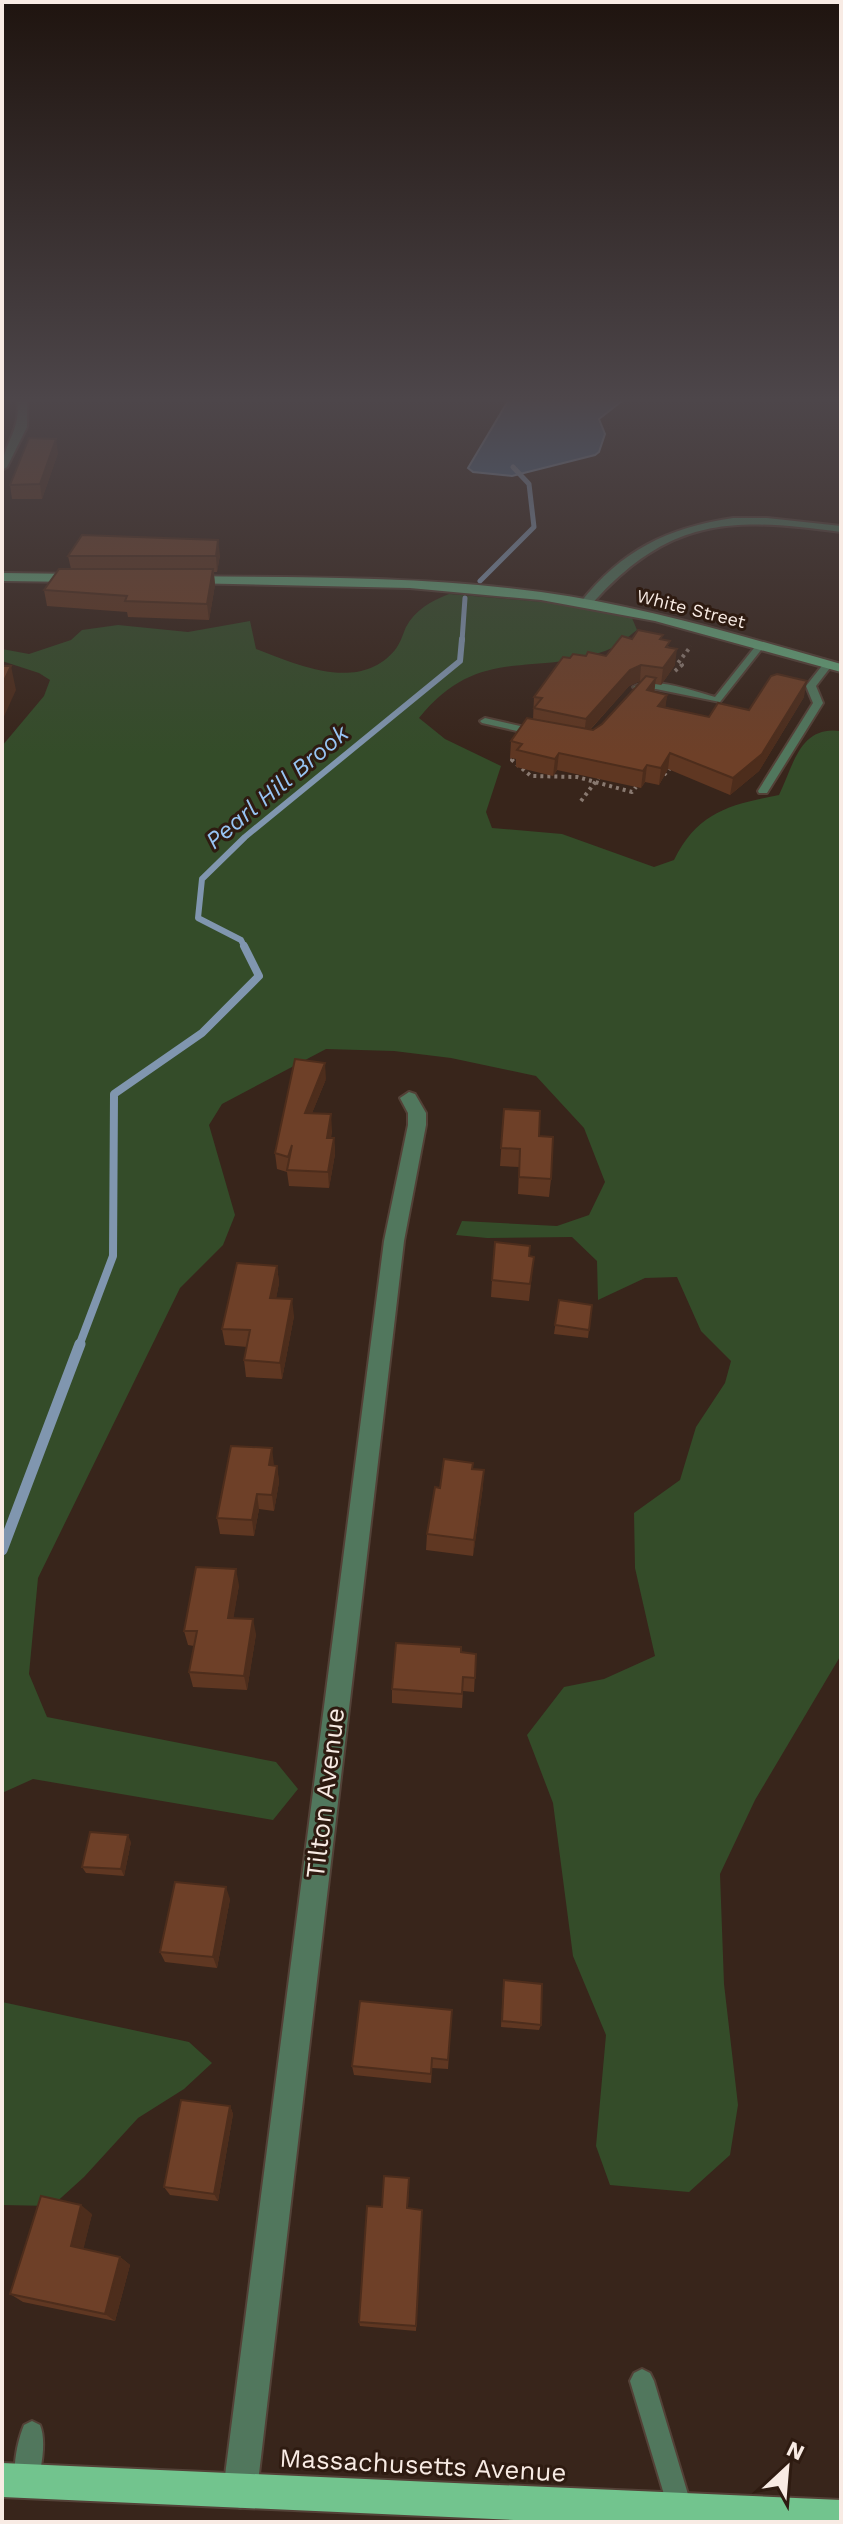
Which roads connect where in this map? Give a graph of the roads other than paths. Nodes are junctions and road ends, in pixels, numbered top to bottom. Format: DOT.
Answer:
graph roads {
  1 [pos="841,529"];
  2 [pos="2,577"];
  3 [pos="100,579"];
  4 [pos="177,580"];
  5 [pos="586,603"];
  6 [pos="761,645"];
  7 [pos="828,664"];
  8 [pos="841,668"];
  9 [pos="633,691"];
  10 [pos="485,721"];
  11 [pos="551,736"];
  12 [pos="763,791"];
  13 [pos="409,1098"];
  14 [pos="642,2381"];
  15 [pos="32,2433"];
  16 [pos="14,2481"];
  17 [pos="240,2491"];
  18 [pos="659,2515"];
  19 [pos="841,2517"];
  1 -- 5 [label="street"];
  2 -- 3 [label="street"];
  4 -- 5 [label="street, White Street"];
  5 -- 6 [label="street, White Street"];
  6 -- 7 [label="street, White Street"];
  6 -- 9 [label="lane"];
  7 -- 8 [label="street, White Street"];
  7 -- 12 [label="lane"];
  10 -- 11 [label="lane"];
  13 -- 17 [label="street, Tilton Avenue"];
  14 -- 18 [label="lane"];
  15 -- 16 [label="lane"];
  16 -- 17 [label="main road, Massachusetts Avenue"];
  17 -- 18 [label="main road, Massachusetts Avenue"];
  18 -- 19 [label="main road, Massachusetts Avenue"];
}
